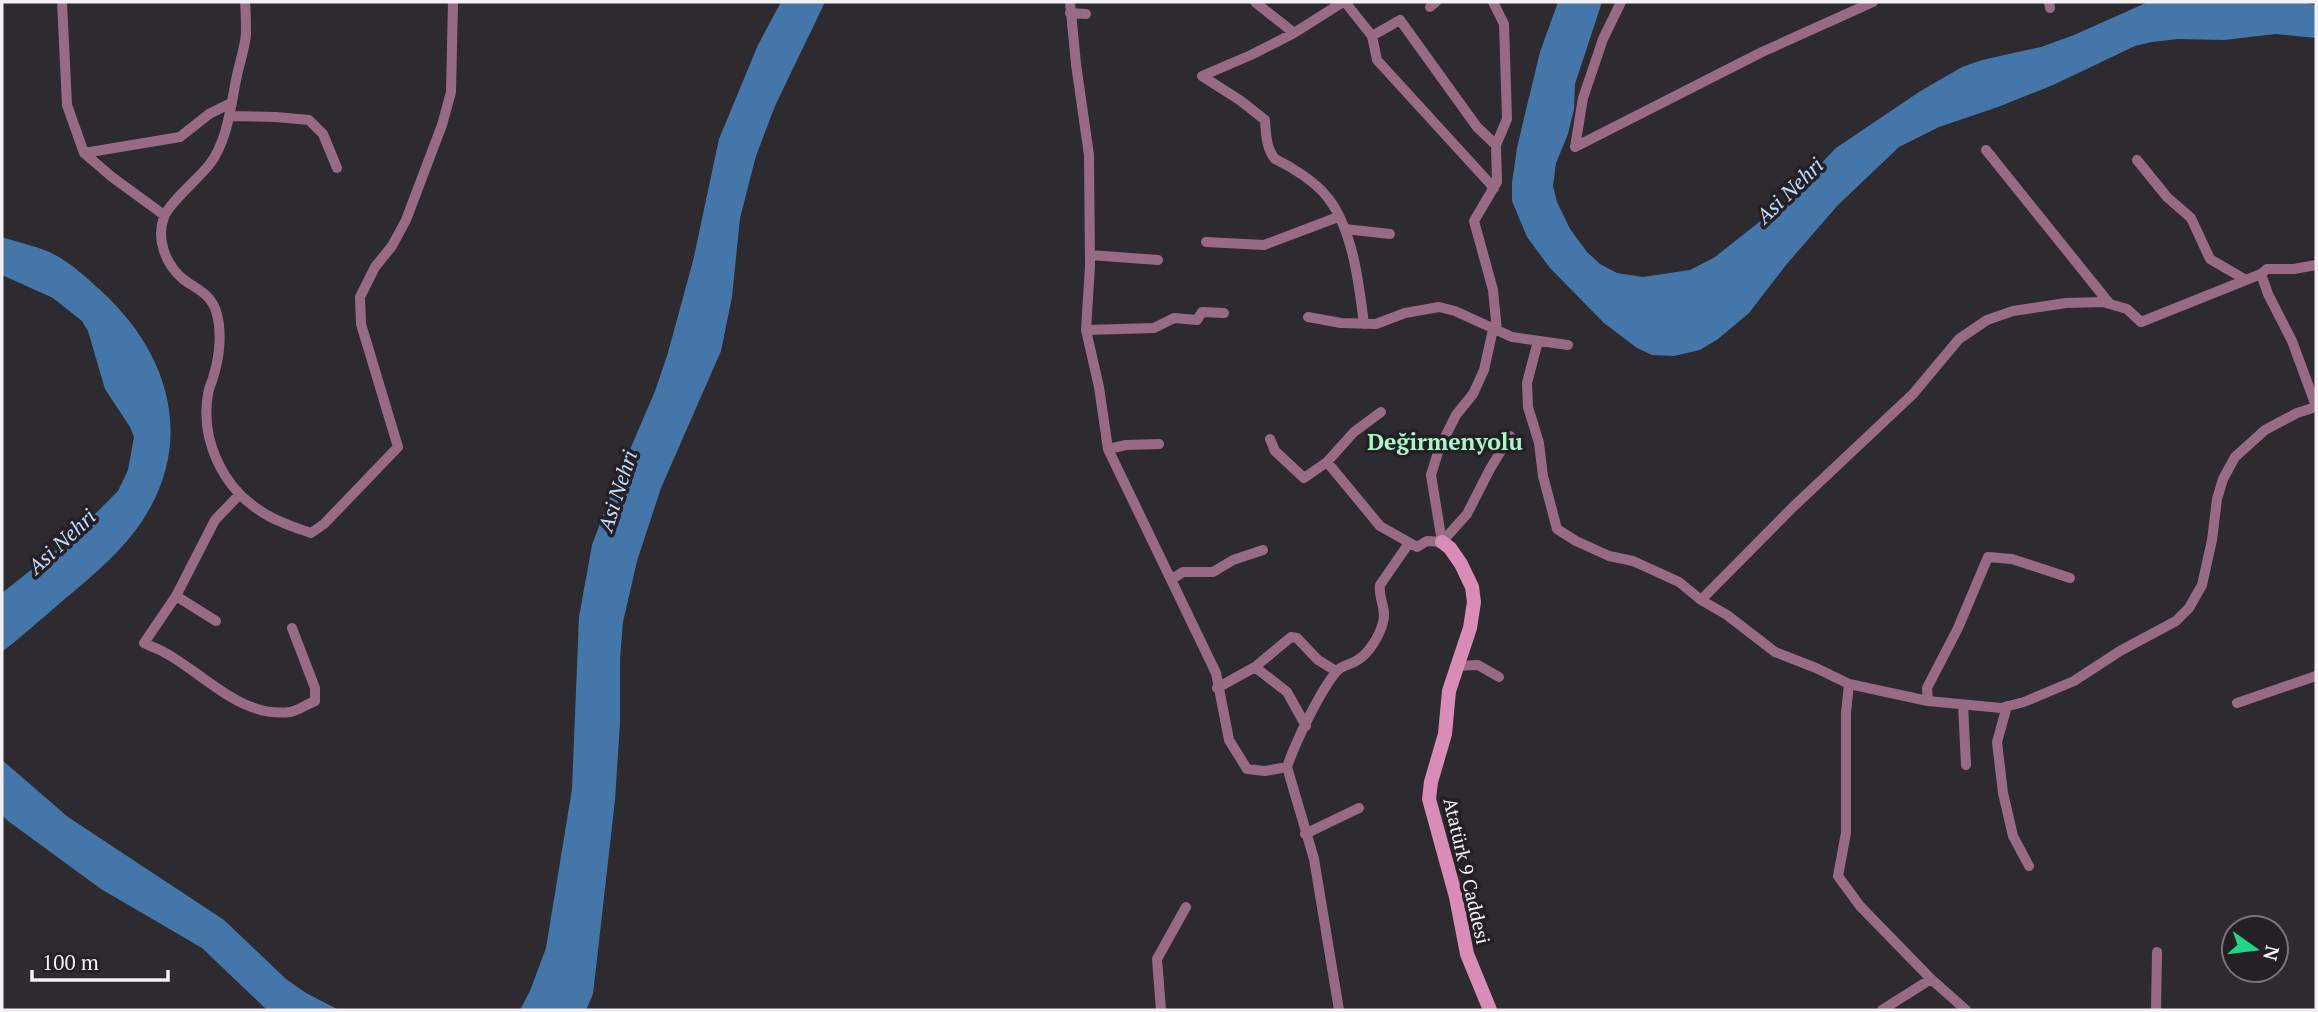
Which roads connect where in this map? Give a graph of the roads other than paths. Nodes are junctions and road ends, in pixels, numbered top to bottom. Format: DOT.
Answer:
graph roads {
  1 [pos="62,2"];
  2 [pos="245,2"];
  3 [pos="453,2"];
  4 [pos="1255,2"];
  5 [pos="1344,2"];
  6 [pos="1493,2"];
  7 [pos="1621,2"];
  8 [pos="1872,2"];
  9 [pos="1070,7"];
  10 [pos="1086,14"];
  11 [pos="1294,33"];
  12 [pos="1373,36"];
  13 [pos="231,103"];
  14 [pos="229,116"];
  15 [pos="1496,145"];
  16 [pos="1986,150"];
  17 [pos="84,153"];
  18 [pos="2137,160"];
  19 [pos="337,168"];
  20 [pos="1494,188"];
  21 [pos="164,215"];
  22 [pos="1338,217"];
  23 [pos="1345,229"];
  24 [pos="1390,234"];
  25 [pos="1206,242"];
  26 [pos="1090,255"];
  27 [pos="1158,260"];
  28 [pos="2316,265"];
  29 [pos="2261,274"];
  30 [pos="2246,280"];
  31 [pos="2109,303"];
  32 [pos="1224,313"];
  33 [pos="1308,317"];
  34 [pos="1364,324"];
  35 [pos="1086,330"];
  36 [pos="1495,330"];
  37 [pos="1538,341"];
  38 [pos="1568,345"];
  39 [pos="2316,406"];
  40 [pos="1381,412"];
  41 [pos="1510,436"];
  42 [pos="1270,439"];
  43 [pos="1159,444"];
  44 [pos="1108,449"];
  45 [pos="1327,461"];
  46 [pos="239,495"];
  47 [pos="1442,542"];
  48 [pos="1409,543"];
  49 [pos="1263,550"];
  50 [pos="2070,578"];
  51 [pos="1172,579"];
  52 [pos="176,596"];
  53 [pos="1701,600"];
  54 [pos="216,621"];
  55 [pos="292,628"];
  56 [pos="1456,666"];
  57 [pos="1255,667"];
  58 [pos="1336,671"];
  59 [pos="2316,676"];
  60 [pos="1499,677"];
  61 [pos="1849,684"];
  62 [pos="1217,688"];
  63 [pos="1928,701"];
  64 [pos="2237,703"];
  65 [pos="1963,705"];
  66 [pos="2007,706"];
  67 [pos="1306,726"];
  68 [pos="1966,765"];
  69 [pos="1287,767"];
  70 [pos="1359,808"];
  71 [pos="1305,834"];
  72 [pos="2029,866"];
  73 [pos="1186,907"];
  74 [pos="2157,952"];
  75 [pos="1931,979"];
  76 [pos="1161,1010"];
  77 [pos="1339,1010"];
  78 [pos="1490,1010"];
  79 [pos="1882,1010"];
  80 [pos="1966,1010"];
  81 [pos="2156,1010"];
  1 -- 17 [label="street"];
  2 -- 13 [label="street"];
  3 -- 46 [label="street"];
  4 -- 11 [label="street"];
  5 -- 11 [label="street"];
  5 -- 12 [label="street"];
  6 -- 15 [label="street"];
  7 -- 8 [label="street"];
  9 -- 10 [label="street"];
  9 -- 26 [label="street"];
  11 -- 22 [label="street"];
  12 -- 15 [label="street"];
  12 -- 20 [label="street"];
  13 -- 14 [label="street"];
  13 -- 17 [label="street"];
  14 -- 19 [label="street"];
  14 -- 21 [label="street"];
  15 -- 20 [label="street"];
  16 -- 31 [label="street"];
  17 -- 21 [label="street"];
  18 -- 30 [label="street"];
  20 -- 36 [label="street"];
  21 -- 46 [label="street"];
  22 -- 23 [label="street"];
  22 -- 25 [label="street"];
  23 -- 24 [label="street"];
  23 -- 34 [label="street"];
  26 -- 27 [label="street"];
  26 -- 35 [label="street"];
  28 -- 29 [label="street"];
  29 -- 30 [label="street"];
  29 -- 39 [label="street"];
  30 -- 31 [label="street"];
  31 -- 53 [label="street"];
  32 -- 35 [label="street"];
  33 -- 34 [label="street"];
  34 -- 36 [label="street"];
  35 -- 44 [label="street"];
  36 -- 37 [label="street"];
  36 -- 47 [label="street"];
  37 -- 38 [label="street"];
  37 -- 53 [label="street"];
  39 -- 66 [label="street"];
  40 -- 45 [label="street"];
  41 -- 47 [label="street"];
  42 -- 45 [label="street"];
  43 -- 44 [label="street"];
  44 -- 51 [label="street"];
  45 -- 48 [label="street"];
  46 -- 52 [label="street"];
  47 -- 48 [label="street"];
  47 -- 56 [label="street, Atatürk 9 Caddesi"];
  48 -- 58 [label="street"];
  49 -- 51 [label="street"];
  50 -- 63 [label="street"];
  51 -- 62 [label="street"];
  52 -- 54 [label="street"];
  52 -- 55 [label="street"];
  53 -- 61 [label="street"];
  56 -- 60 [label="street"];
  56 -- 78 [label="street, Atatürk 9 Caddesi"];
  57 -- 58 [label="street"];
  57 -- 62 [label="street"];
  57 -- 67 [label="street"];
  58 -- 67 [label="street"];
  59 -- 64 [label="street"];
  61 -- 63 [label="street"];
  61 -- 75 [label="street"];
  62 -- 69 [label="street"];
  63 -- 65 [label="street"];
  65 -- 66 [label="street"];
  65 -- 68 [label="street"];
  66 -- 72 [label="street"];
  67 -- 69 [label="street"];
  69 -- 71 [label="street"];
  70 -- 71 [label="street"];
  71 -- 77 [label="street"];
  73 -- 76 [label="street"];
  74 -- 81 [label="street"];
  75 -- 79 [label="street"];
  75 -- 80 [label="street"];
}
